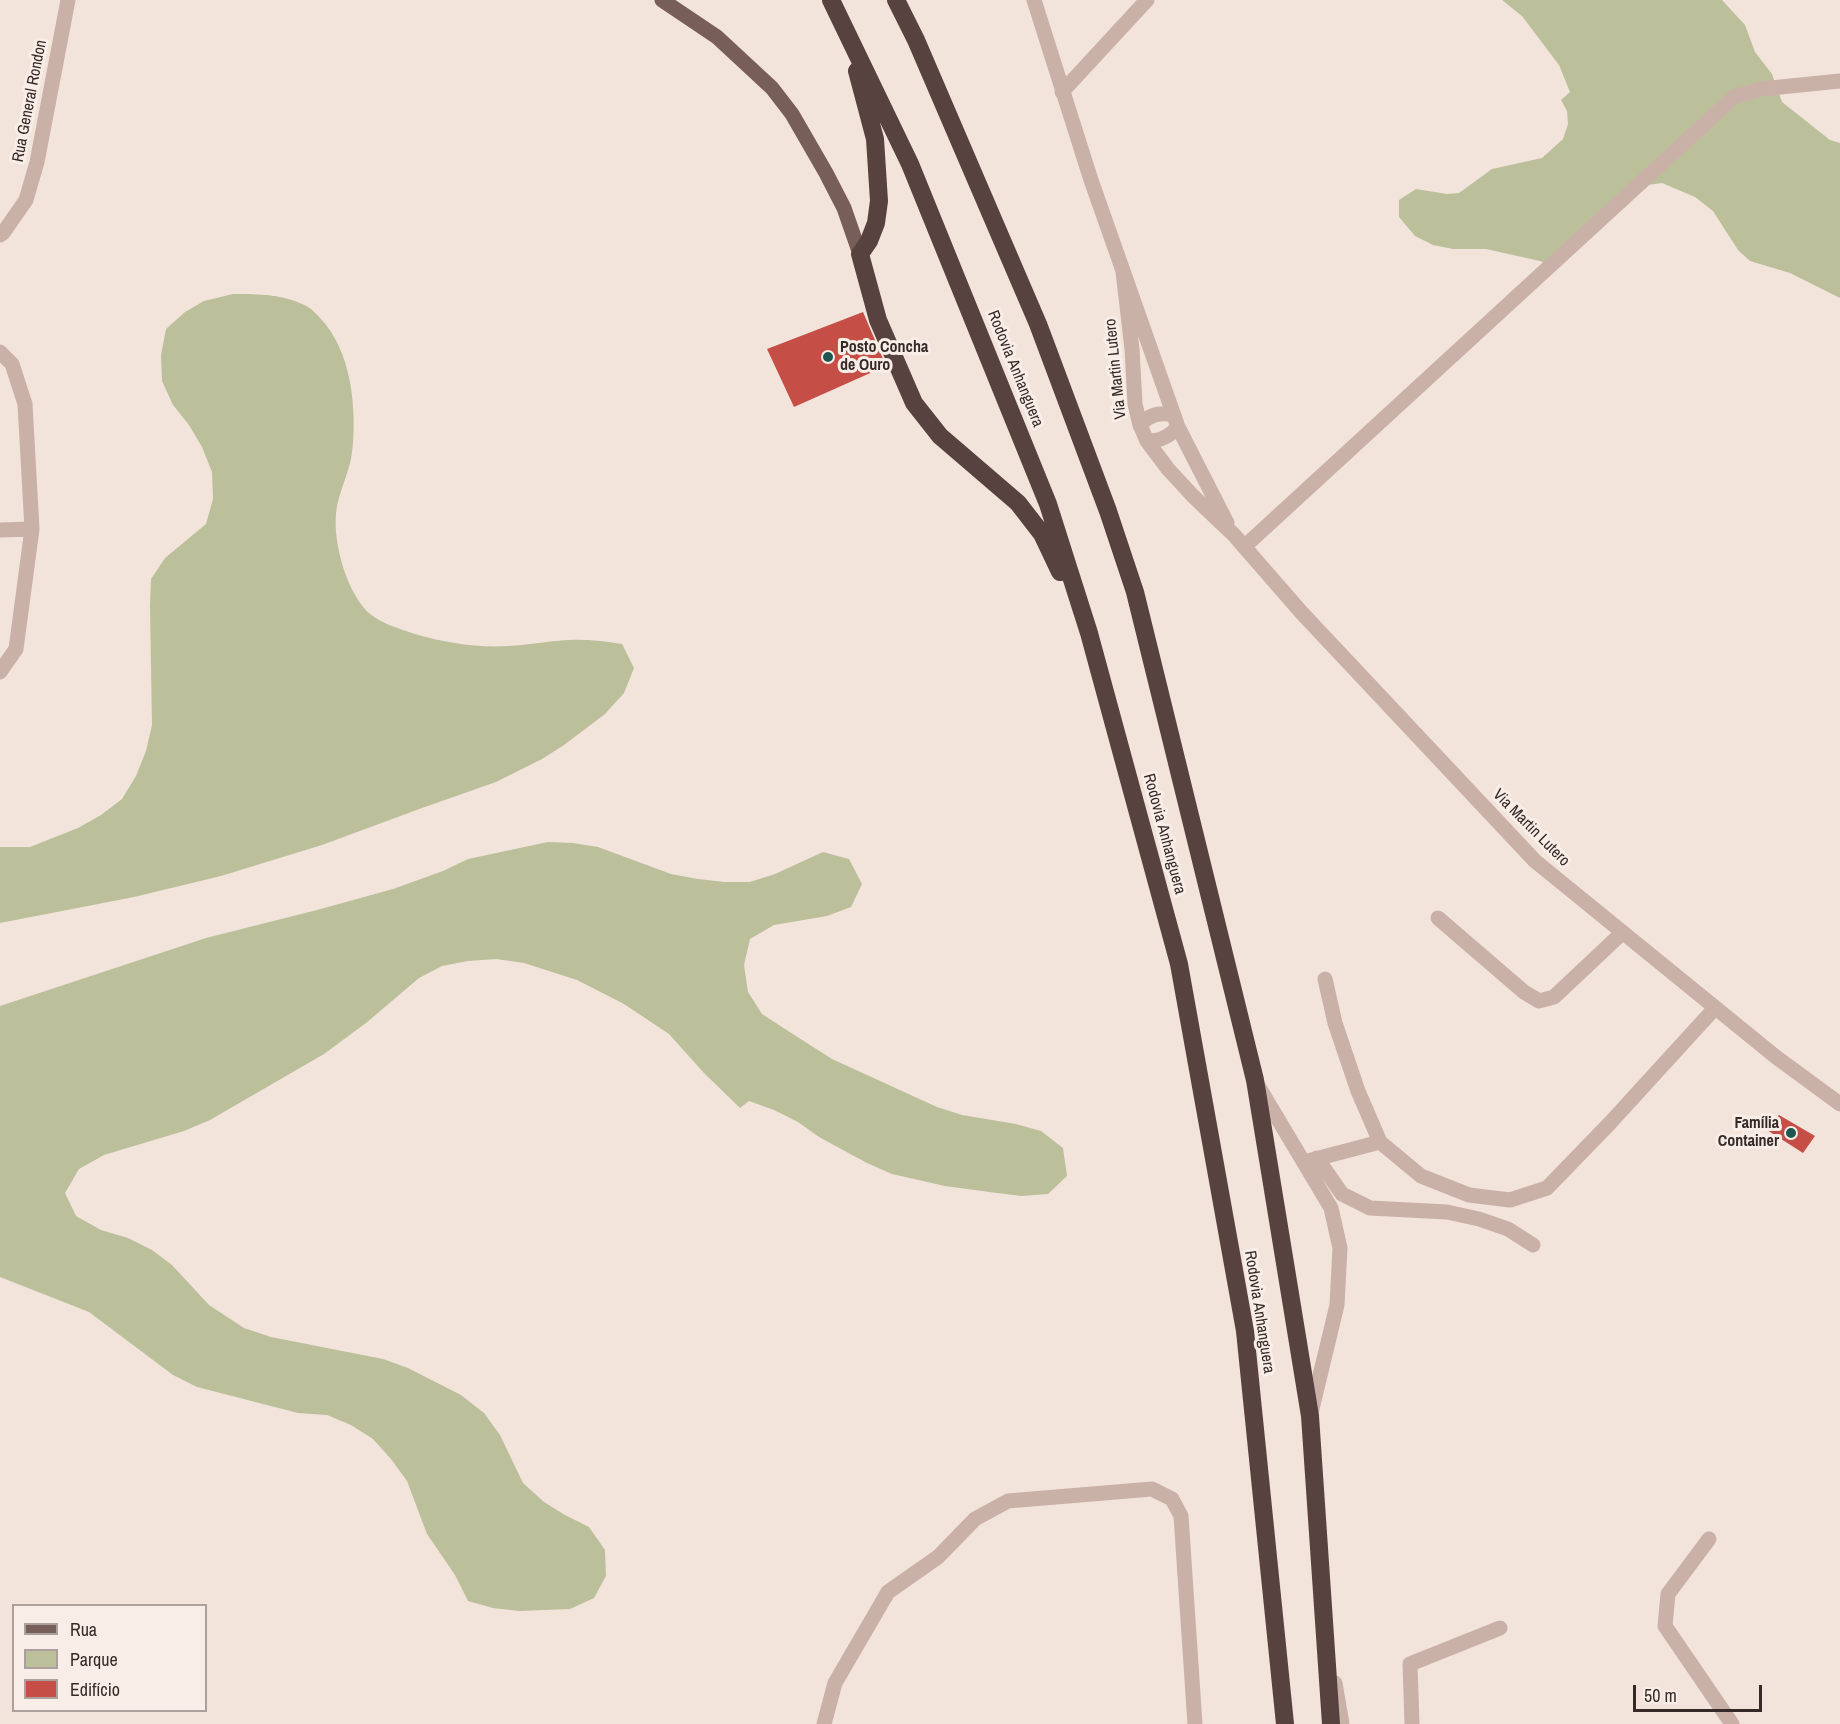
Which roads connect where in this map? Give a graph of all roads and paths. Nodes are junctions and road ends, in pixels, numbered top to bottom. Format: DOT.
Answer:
graph roads {
  1 [pos="68,0"];
  2 [pos="662,0"];
  3 [pos="831,0"];
  4 [pos="896,0"];
  5 [pos="1034,0"];
  6 [pos="1147,0"];
  7 [pos="844,25"];
  8 [pos="1840,81"];
  9 [pos="1062,92"];
  10 [pos="0,235"];
  11 [pos="860,254"];
  12 [pos="1123,272"];
  13 [pos="0,352"];
  14 [pos="1176,421"];
  15 [pos="1140,425"];
  16 [pos="1147,441"];
  17 [pos="32,529"];
  18 [pos="0,530"];
  19 [pos="1239,541"];
  20 [pos="1089,633"];
  21 [pos="0,672"];
  22 [pos="1438,918"];
  23 [pos="1622,933"];
  24 [pos="1325,979"];
  25 [pos="1715,1008"];
  26 [pos="1255,1080"];
  27 [pos="1840,1104"];
  28 [pos="1380,1142"];
  29 [pos="1311,1160"];
  30 [pos="1533,1245"];
  31 [pos="1310,1416"];
  32 [pos="1709,1539"];
  33 [pos="1500,1628"];
  34 [pos="1326,1632"];
  35 [pos="824,1724"];
  36 [pos="1195,1724"];
  37 [pos="1285,1724"];
  38 [pos="1331,1724"];
  39 [pos="1342,1724"];
  40 [pos="1412,1724"];
  41 [pos="1732,1724"];
  1 -- 10 [label="street, Rua General Rondon"];
  2 -- 11 [label="main road"];
  3 -- 7 [label="highway, Rodovia Anhanguera"];
  4 -- 26 [label="highway, Rodovia Anhanguera"];
  5 -- 9 [label="street, Via Martin Lutero"];
  6 -- 9 [label="street"];
  7 -- 11 [label="highway"];
  7 -- 20 [label="highway, Rodovia Anhanguera"];
  8 -- 19 [label="street"];
  9 -- 12 [label="street, Via Martin Lutero"];
  11 -- 20 [label="highway"];
  12 -- 14 [label="street, Via Martin Lutero"];
  12 -- 15 [label="street, Via Martin Lutero"];
  13 -- 17 [label="street"];
  14 -- 15 [label="street"];
  14 -- 16 [label="street"];
  14 -- 19 [label="street, Via Martin Lutero"];
  15 -- 16 [label="street, Via Martin Lutero"];
  16 -- 19 [label="street, Via Martin Lutero"];
  17 -- 18 [label="street"];
  17 -- 21 [label="street"];
  19 -- 23 [label="street, Via Martin Lutero"];
  20 -- 37 [label="highway, Rodovia Anhanguera"];
  22 -- 23 [label="street"];
  23 -- 25 [label="street, Via Martin Lutero"];
  24 -- 28 [label="street"];
  25 -- 27 [label="street, Via Martin Lutero"];
  25 -- 28 [label="street"];
  26 -- 29 [label="street"];
  26 -- 31 [label="highway, Rodovia Anhanguera"];
  28 -- 29 [label="street"];
  29 -- 30 [label="street"];
  29 -- 31 [label="street"];
  31 -- 34 [label="highway, Rodovia Anhanguera"];
  32 -- 41 [label="street"];
  33 -- 40 [label="street"];
  34 -- 38 [label="highway, Rodovia Anhanguera"];
  34 -- 39 [label="street"];
  35 -- 36 [label="street"];
}
